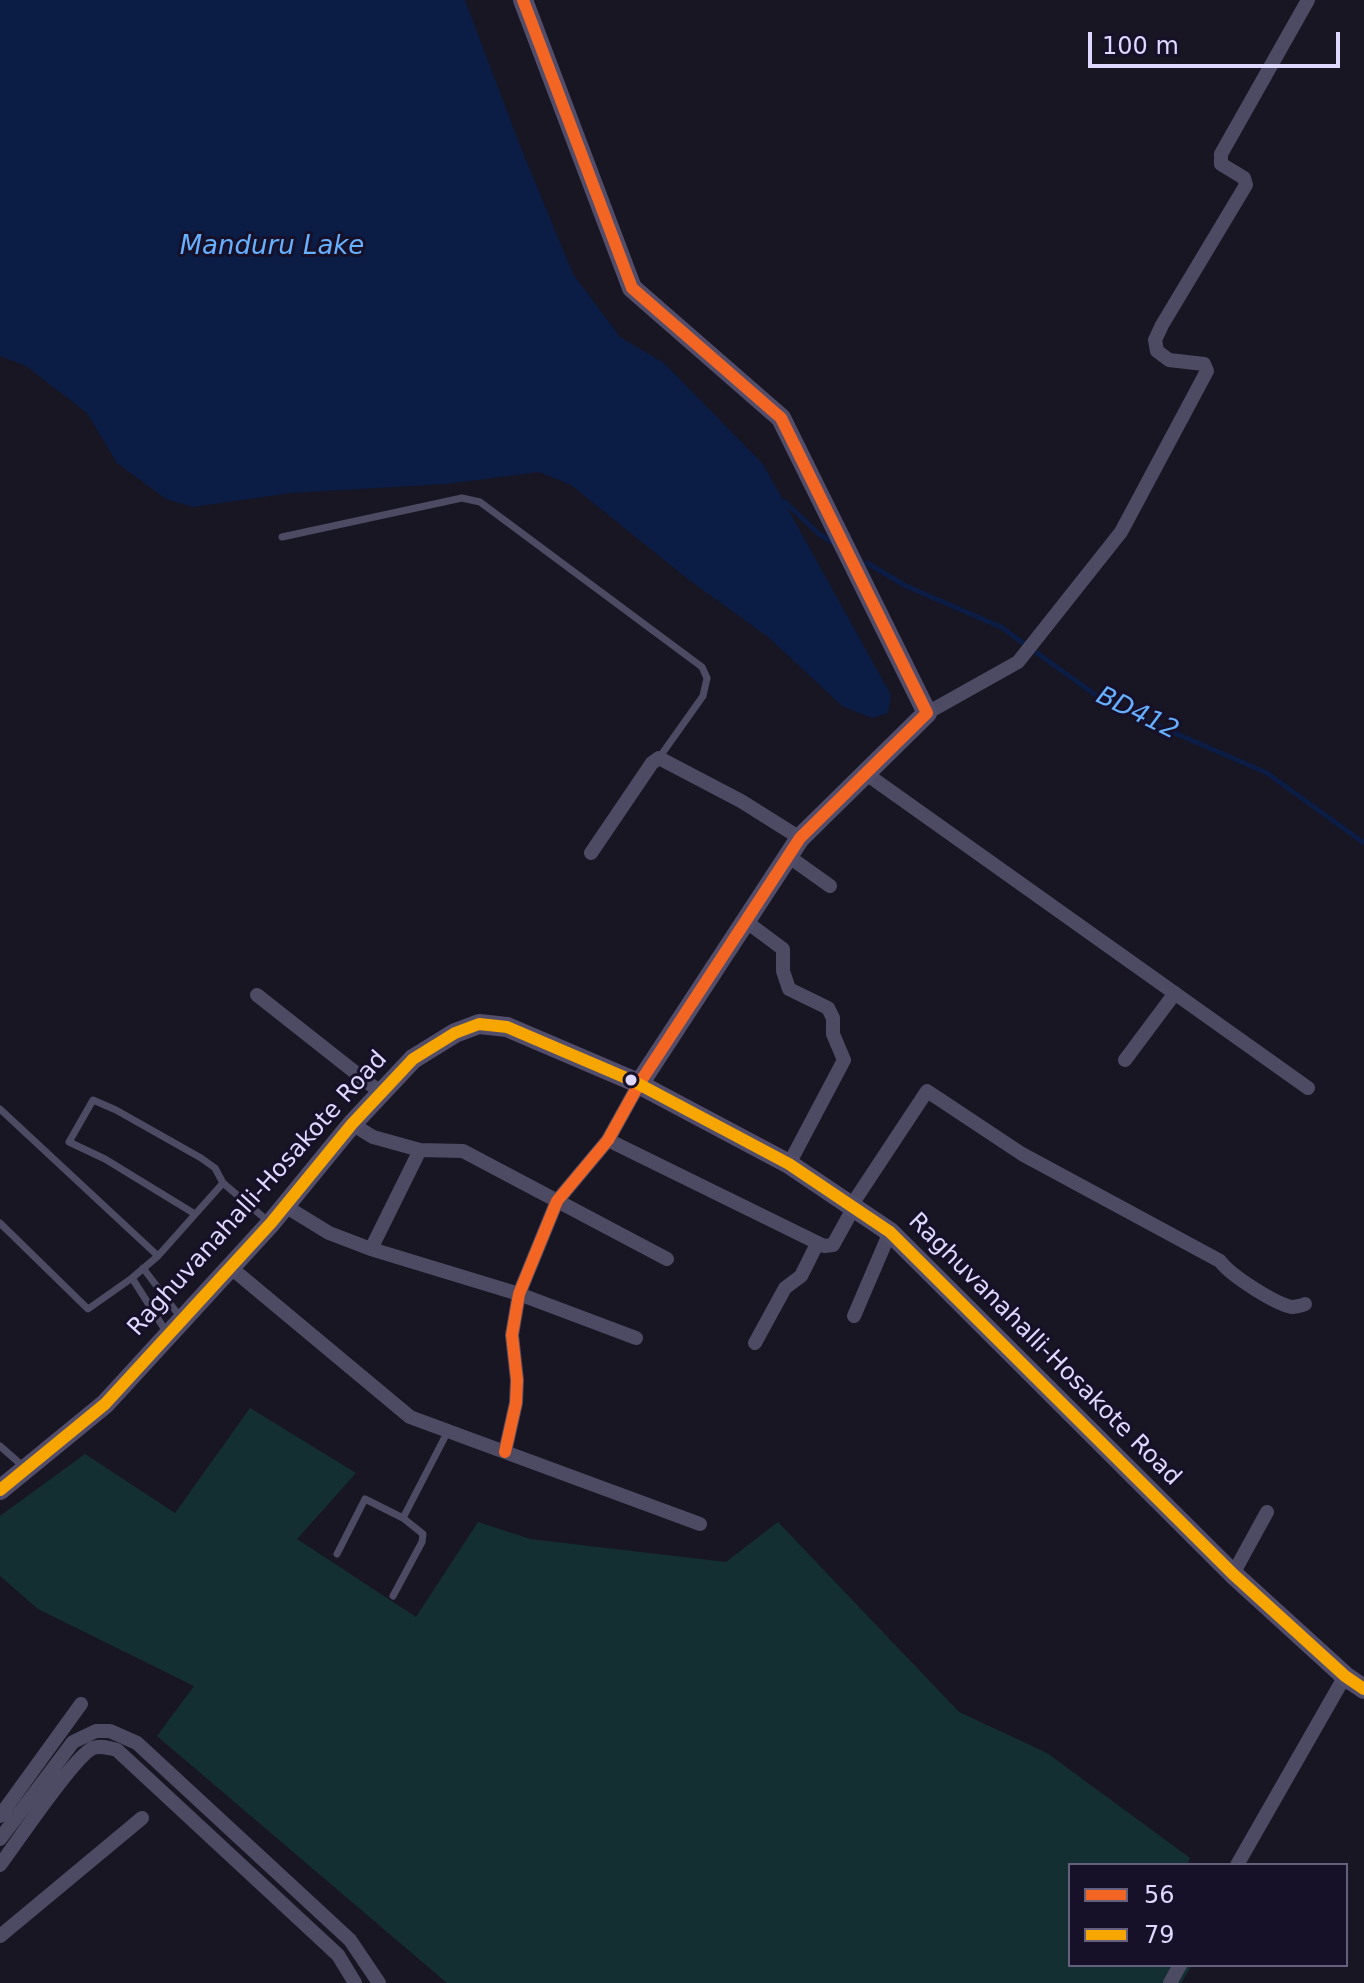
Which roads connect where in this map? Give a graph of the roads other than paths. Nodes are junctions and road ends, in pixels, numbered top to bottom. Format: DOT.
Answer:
graph roads {
  1 [pos="523,0"];
  2 [pos="1308,0"];
  3 [pos="282,537"];
  4 [pos="927,713"];
  5 [pos="659,758"];
  6 [pos="865,773"];
  7 [pos="794,847"];
  8 [pos="591,853"];
  9 [pos="830,886"];
  10 [pos="748,922"];
  11 [pos="1175,993"];
  12 [pos="257,995"];
  13 [pos="1125,1060"];
  14 [pos="639,1084"];
  15 [pos="1308,1088"];
  16 [pos="380,1092"];
  17 [pos="0,1109"];
  18 [pos="352,1124"];
  19 [pos="608,1140"];
  20 [pos="420,1150"];
  21 [pos="789,1164"];
  22 [pos="223,1183"];
  23 [pos="557,1201"];
  24 [pos="285,1206"];
  25 [pos="852,1206"];
  26 [pos="195,1214"];
  27 [pos="0,1223"];
  28 [pos="271,1223"];
  29 [pos="890,1232"];
  30 [pos="817,1244"];
  31 [pos="371,1249"];
  32 [pos="158,1256"];
  33 [pos="667,1259"];
  34 [pos="230,1267"];
  35 [pos="143,1268"];
  36 [pos="132,1278"];
  37 [pos="519,1294"];
  38 [pos="1305,1304"];
  39 [pos="854,1316"];
  40 [pos="181,1318"];
  41 [pos="168,1335"];
  42 [pos="636,1338"];
  43 [pos="755,1343"];
  44 [pos="448,1431"];
  45 [pos="0,1446"];
  46 [pos="505,1452"];
  47 [pos="27,1469"];
  48 [pos="0,1490"];
  49 [pos="1267,1512"];
  50 [pos="403,1518"];
  51 [pos="700,1524"];
  52 [pos="337,1554"];
  53 [pos="1233,1574"];
  54 [pos="393,1596"];
  55 [pos="1345,1676"];
  56 [pos="1364,1689"];
  57 [pos="81,1704"];
  58 [pos="96,1731"];
  59 [pos="99,1747"];
  60 [pos="0,1816"];
  61 [pos="142,1818"];
  62 [pos="0,1839"];
  63 [pos="1238,1863"];
  64 [pos="0,1865"];
  65 [pos="0,1936"];
  66 [pos="350,1940"];
  67 [pos="338,1955"];
  68 [pos="355,1983"];
  69 [pos="379,1983"];
  1 -- 4 [label="main road"];
  2 -- 4 [label="street"];
  3 -- 5 [label="lane"];
  4 -- 6 [label="main road"];
  5 -- 7 [label="street"];
  5 -- 8 [label="street"];
  6 -- 7 [label="main road"];
  6 -- 11 [label="street"];
  7 -- 9 [label="street"];
  7 -- 10 [label="main road"];
  10 -- 14 [label="main road"];
  10 -- 21 [label="street"];
  11 -- 13 [label="street"];
  11 -- 15 [label="street"];
  12 -- 16 [label="street"];
  14 -- 16 [label="main road, Raghuvanahalli-Hosakote Road"];
  14 -- 19 [label="street"];
  14 -- 21 [label="main road, Raghuvanahalli-Hosakote Road"];
  16 -- 18 [label="main road, Raghuvanahalli-Hosakote Road"];
  17 -- 32 [label="lane"];
  18 -- 20 [label="street"];
  18 -- 24 [label="main road, Raghuvanahalli-Hosakote Road"];
  19 -- 23 [label="street"];
  19 -- 30 [label="street"];
  20 -- 23 [label="street"];
  20 -- 31 [label="street"];
  21 -- 25 [label="main road, Raghuvanahalli-Hosakote Road"];
  22 -- 26 [label="lane"];
  22 -- 26 [label="lane"];
  22 -- 28 [label="lane"];
  23 -- 33 [label="street"];
  23 -- 37 [label="street"];
  24 -- 28 [label="main road, Raghuvanahalli-Hosakote Road"];
  24 -- 31 [label="street"];
  25 -- 29 [label="main road, Raghuvanahalli-Hosakote Road"];
  25 -- 30 [label="street"];
  25 -- 38 [label="street"];
  26 -- 32 [label="lane"];
  27 -- 36 [label="lane"];
  28 -- 34 [label="main road, Raghuvanahalli-Hosakote Road"];
  29 -- 39 [label="street"];
  29 -- 53 [label="main road, Raghuvanahalli-Hosakote Road"];
  30 -- 43 [label="street"];
  31 -- 37 [label="street"];
  32 -- 35 [label="lane"];
  34 -- 40 [label="main road, Raghuvanahalli-Hosakote Road"];
  34 -- 44 [label="street"];
  35 -- 36 [label="lane"];
  35 -- 40 [label="lane"];
  36 -- 41 [label="lane"];
  37 -- 42 [label="street"];
  37 -- 46 [label="street"];
  40 -- 41 [label="main road, Raghuvanahalli-Hosakote Road"];
  41 -- 47 [label="main road, Raghuvanahalli-Hosakote Road"];
  44 -- 46 [label="street"];
  44 -- 50 [label="lane"];
  45 -- 47 [label="lane"];
  46 -- 51 [label="street"];
  47 -- 48 [label="main road, Raghuvanahalli-Hosakote Road"];
  49 -- 53 [label="street"];
  50 -- 52 [label="lane"];
  50 -- 54 [label="lane"];
  53 -- 55 [label="main road, Raghuvanahalli-Hosakote Road"];
  55 -- 56 [label="main road, Raghuvanahalli-Hosakote Road"];
  55 -- 63 [label="street"];
  57 -- 60 [label="street"];
  58 -- 59 [label="street"];
  58 -- 62 [label="street"];
  58 -- 66 [label="street"];
  59 -- 64 [label="street"];
  59 -- 67 [label="street"];
  61 -- 65 [label="street"];
  66 -- 67 [label="street"];
  66 -- 69 [label="street"];
  67 -- 68 [label="street"];
}
